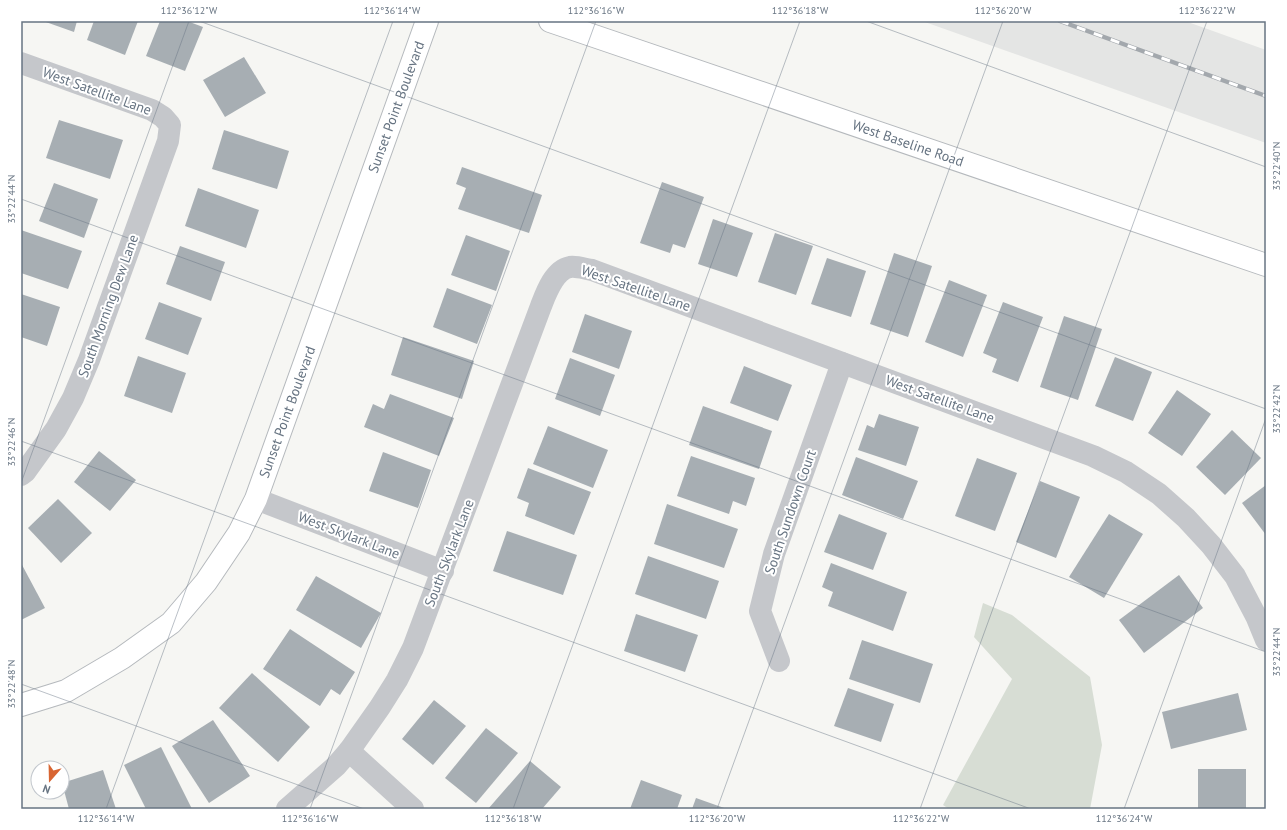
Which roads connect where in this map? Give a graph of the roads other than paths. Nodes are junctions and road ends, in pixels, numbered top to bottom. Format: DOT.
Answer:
graph roads {
  1 [pos="427,21"];
  2 [pos="550,21"];
  3 [pos="21,63"];
  4 [pos="170,125"];
  5 [pos="1266,266"];
  6 [pos="564,269"];
  7 [pos="842,364"];
  8 [pos="21,475"];
  9 [pos="256,499"];
  10 [pos="443,571"];
  11 [pos="1266,640"];
  12 [pos="779,661"];
  13 [pos="21,705"];
  14 [pos="349,751"];
  15 [pos="287,809"];
  16 [pos="413,809"];
  1 -- 9 [label="street, Sunset Point Boulevard"];
  2 -- 5 [label="street, West Baseline Road"];
  3 -- 4 [label="street, West Satellite Lane"];
  4 -- 8 [label="street, South Morning Dew Lane"];
  6 -- 7 [label="street, West Satellite Lane"];
  6 -- 10 [label="street, South Skylark Lane"];
  7 -- 11 [label="street, West Satellite Lane"];
  7 -- 12 [label="street, South Sundown Court"];
  9 -- 10 [label="street, West Skylark Lane"];
  9 -- 13 [label="street, Sunset Point Boulevard"];
  10 -- 14 [label="street, South Skylark Lane"];
  14 -- 15 [label="street, South Skylark Lane"];
  14 -- 16 [label="street"];
}
